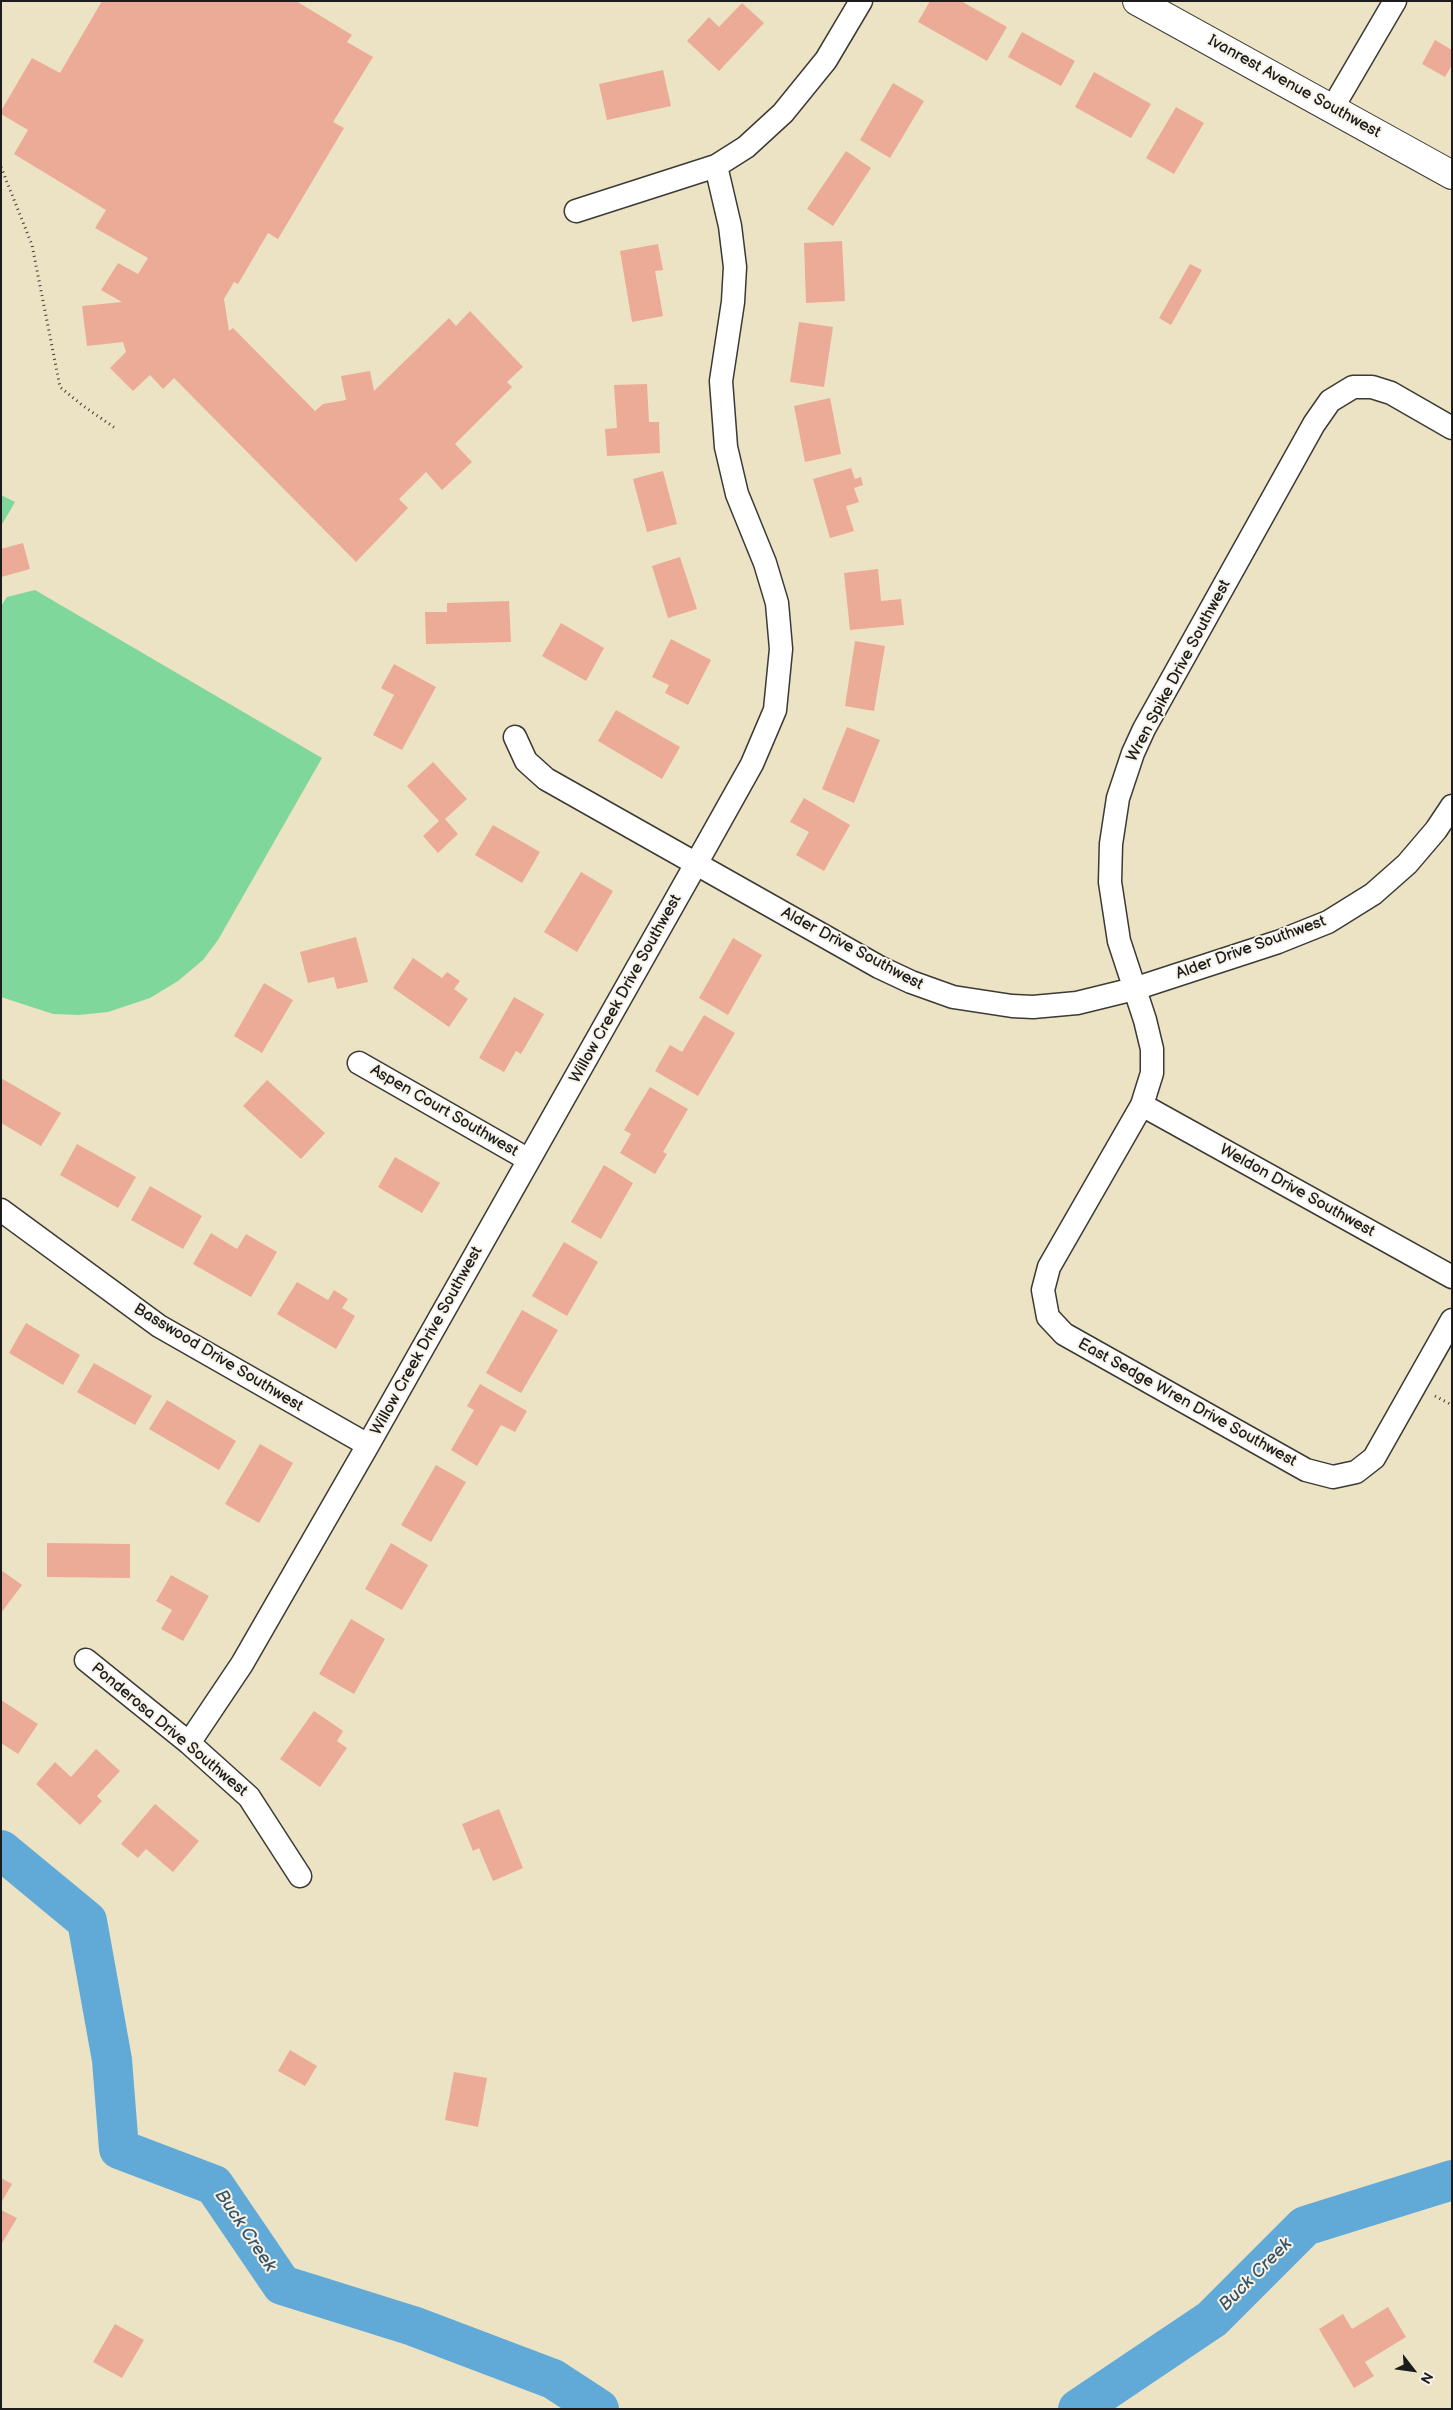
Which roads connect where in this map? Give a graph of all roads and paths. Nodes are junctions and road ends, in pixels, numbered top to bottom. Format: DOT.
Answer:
graph roads {
  1 [pos="860,1"];
  2 [pos="1136,1"];
  3 [pos="1395,1"];
  4 [pos="1332,107"];
  5 [pos="716,166"];
  6 [pos="1,167"];
  7 [pos="1452,174"];
  8 [pos="576,211"];
  9 [pos="116,428"];
  10 [pos="1452,428"];
  11 [pos="515,738"];
  12 [pos="1452,806"];
  13 [pos="696,864"];
  14 [pos="1134,989"];
  15 [pos="359,1063"];
  16 [pos="1142,1105"];
  17 [pos="529,1160"];
  18 [pos="1,1210"];
  19 [pos="1452,1277"];
  20 [pos="1044,1302"];
  21 [pos="1452,1320"];
  22 [pos="368,1445"];
  23 [pos="86,1660"];
  24 [pos="189,1743"];
  25 [pos="300,1876"];
  1 -- 5 [label="street"];
  2 -- 4 [label="street, Ivanrest Avenue Southwest"];
  3 -- 4 [label="street"];
  4 -- 7 [label="street, Ivanrest Avenue Southwest"];
  5 -- 8 [label="street"];
  5 -- 13 [label="street, Willow Creek Drive Southwest"];
  6 -- 9 [label="path"];
  10 -- 14 [label="street, Wren Spike Drive Southwest"];
  11 -- 13 [label="street, Alder Drive Southwest"];
  12 -- 14 [label="street, Alder Drive Southwest"];
  13 -- 14 [label="street, Alder Drive Southwest"];
  13 -- 17 [label="street, Willow Creek Drive Southwest"];
  14 -- 16 [label="street, Wren Spike Drive Southwest"];
  15 -- 17 [label="street, Aspen Court Southwest"];
  16 -- 19 [label="street, Weldon Drive Southwest"];
  16 -- 20 [label="street, Wren Spike Drive Southwest"];
  17 -- 22 [label="street, Willow Creek Drive Southwest"];
  18 -- 22 [label="street, Basswood Drive Southwest"];
  20 -- 21 [label="street, East Sedge Wren Drive Southwest"];
  22 -- 24 [label="street, Willow Creek Drive Southwest"];
  23 -- 24 [label="street, Ponderosa Drive Southwest"];
  24 -- 25 [label="street, Ponderosa Drive Southwest"];
}
